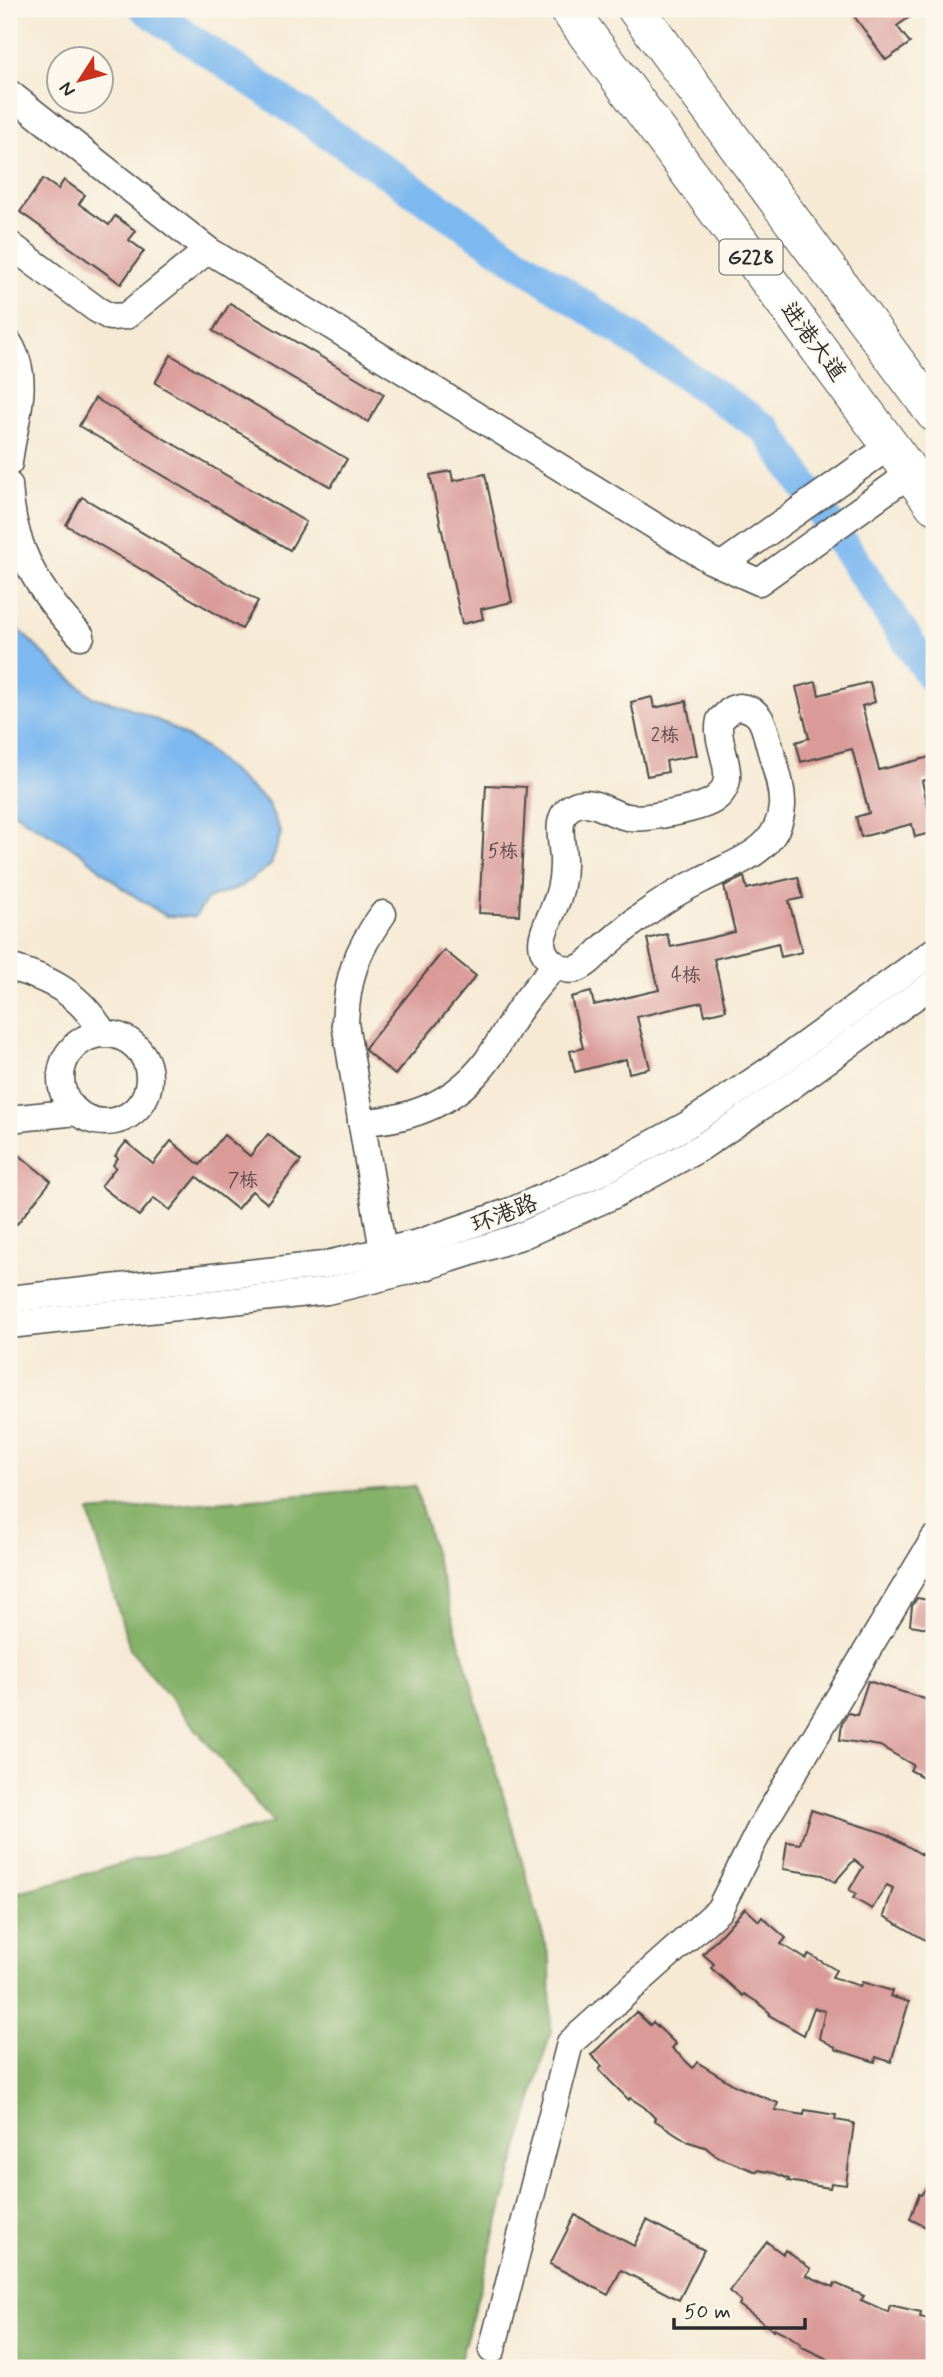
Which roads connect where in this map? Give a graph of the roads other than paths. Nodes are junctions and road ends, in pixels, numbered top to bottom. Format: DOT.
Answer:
graph roads {
  1 [pos="568,9"];
  2 [pos="636,9"];
  3 [pos="9,93"];
  4 [pos="9,244"];
  5 [pos="208,250"];
  6 [pos="9,343"];
  7 [pos="934,413"];
  8 [pos="901,459"];
  9 [pos="9,463"];
  10 [pos="9,485"];
  11 [pos="934,505"];
  12 [pos="722,565"];
  13 [pos="81,636"];
  14 [pos="383,914"];
  15 [pos="934,951"];
  16 [pos="556,965"];
  17 [pos="9,967"];
  18 [pos="934,983"];
  19 [pos="104,1034"];
  20 [pos="77,1112"];
  21 [pos="9,1119"];
  22 [pos="361,1122"];
  23 [pos="386,1264"];
  24 [pos="9,1299"];
  25 [pos="9,1325"];
  26 [pos="934,1539"];
  27 [pos="492,2350"];
  1 -- 8 [label="highway, 进港大道 / G228"];
  2 -- 7 [label="highway, G228"];
  3 -- 5 [label="street"];
  4 -- 5 [label="street"];
  5 -- 12 [label="street"];
  6 -- 9 [label="street"];
  8 -- 11 [label="highway, 进港大道 / G228"];
  8 -- 12 [label="street"];
  8 -- 12 [label="street"];
  10 -- 13 [label="street"];
  14 -- 22 [label="street"];
  15 -- 23 [label="street, 环港路"];
  16 -- 16 [label="street"];
  16 -- 22 [label="street"];
  17 -- 19 [label="street"];
  18 -- 23 [label="street, 环港路"];
  19 -- 20 [label="street"];
  19 -- 20 [label="street"];
  20 -- 21 [label="street"];
  22 -- 23 [label="street"];
  23 -- 24 [label="street, 环港路"];
  23 -- 25 [label="street, 环港路"];
  26 -- 27 [label="street"];
}
